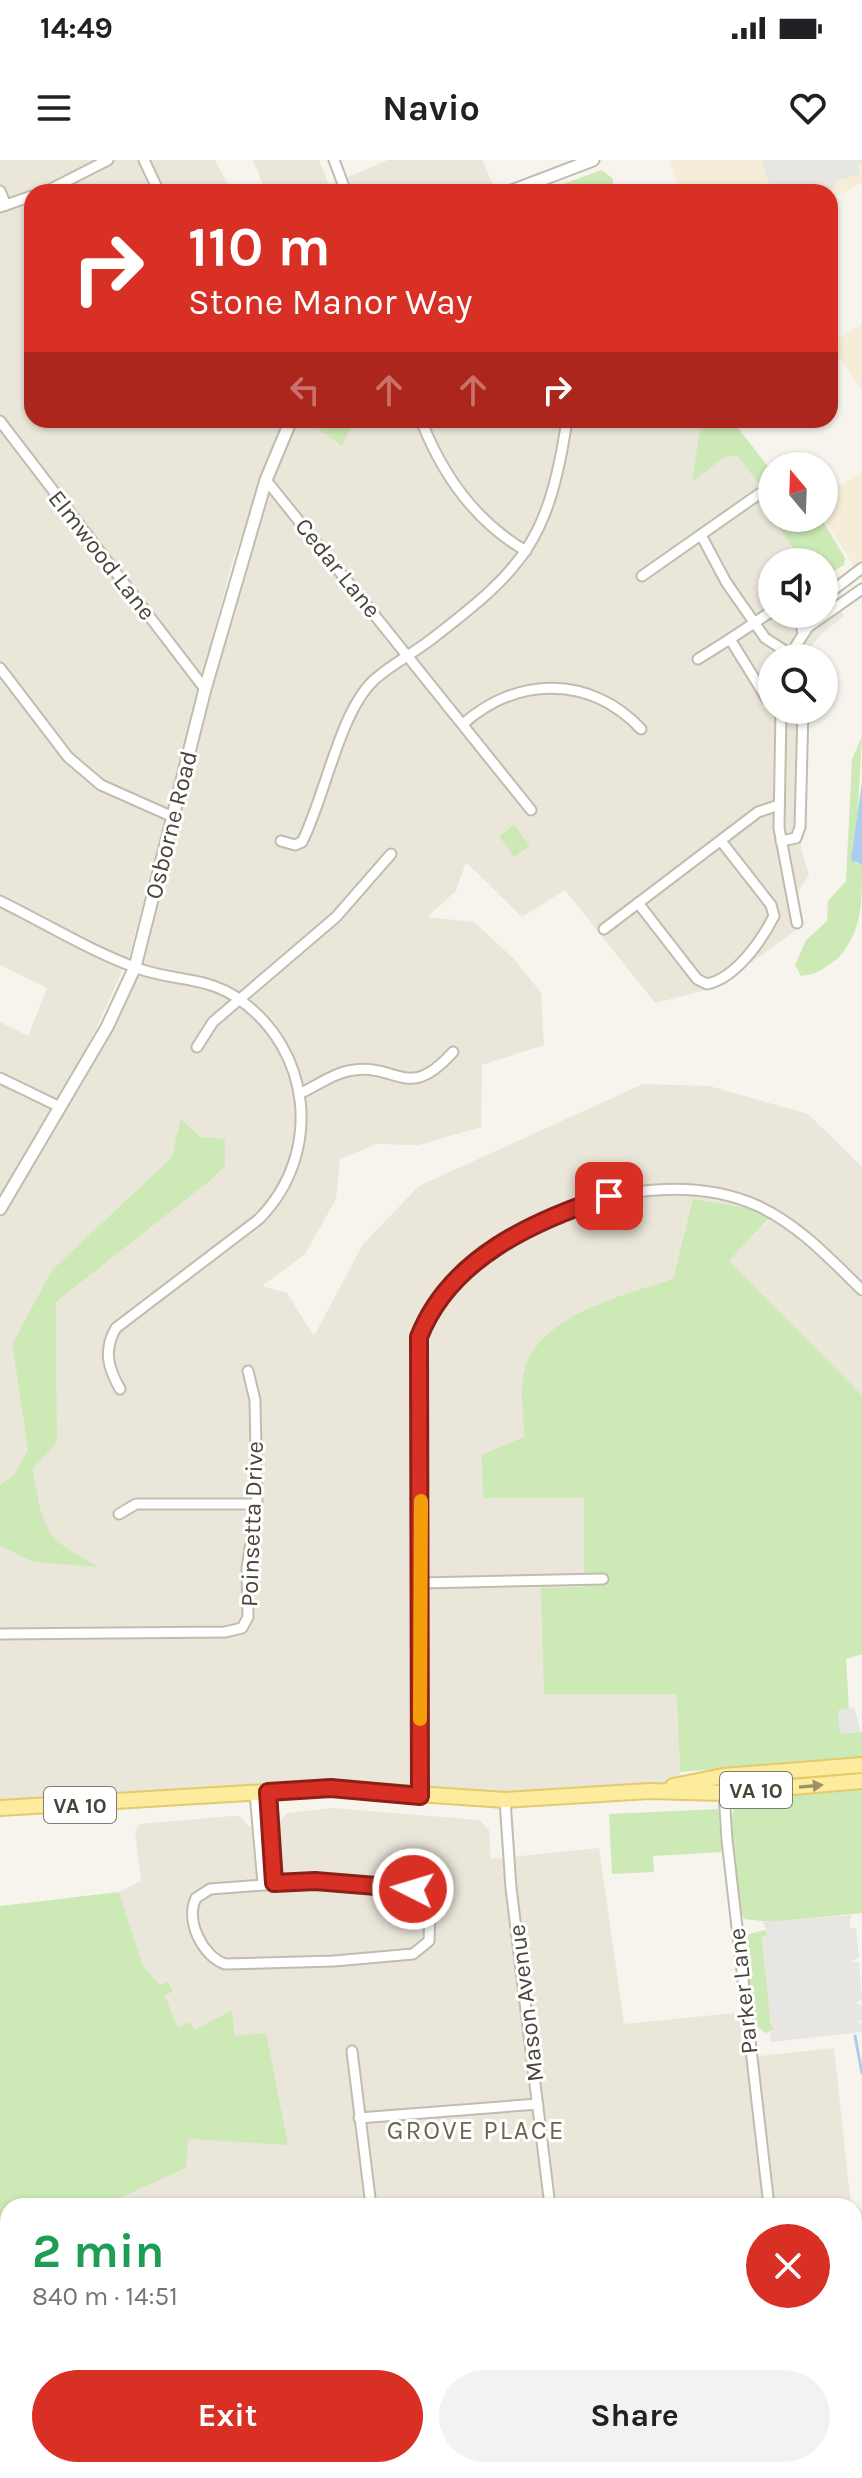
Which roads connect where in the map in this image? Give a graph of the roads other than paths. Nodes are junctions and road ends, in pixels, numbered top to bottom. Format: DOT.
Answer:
graph roads {
  1 [pos="108,160"];
  2 [pos="144,160"];
  3 [pos="334,160"];
  4 [pos="593,160"];
  5 [pos="61,184"];
  6 [pos="155,184"];
  7 [pos="343,184"];
  8 [pos="533,184"];
  9 [pos="0,191"];
  10 [pos="24,199"];
  11 [pos="3,206"];
  12 [pos="0,421"];
  13 [pos="288,428"];
  14 [pos="424,428"];
  15 [pos="566,428"];
  16 [pos="266,480"];
  17 [pos="758,495"];
  18 [pos="701,535"];
  19 [pos="526,551"];
  20 [pos="862,568"];
  21 [pos="642,576"];
  22 [pos="838,588"];
  23 [pos="862,589"];
  24 [pos="838,606"];
  25 [pos="758,620"];
  26 [pos="755,622"];
  27 [pos="804,628"];
  28 [pos="811,628"];
  29 [pos="800,637"];
  30 [pos="730,639"];
  31 [pos="771,644"];
  32 [pos="796,644"];
  33 [pos="409,656"];
  34 [pos="698,659"];
  35 [pos="0,668"];
  36 [pos="758,684"];
  37 [pos="205,689"];
  38 [pos="463,724"];
  39 [pos="781,724"];
  40 [pos="803,724"];
  41 [pos="641,729"];
  42 [pos="779,805"];
  43 [pos="531,810"];
  44 [pos="173,817"];
  45 [pos="281,841"];
  46 [pos="721,841"];
  47 [pos="781,841"];
  48 [pos="391,854"];
  49 [pos="0,901"];
  50 [pos="638,903"];
  51 [pos="793,907"];
  52 [pos="774,911"];
  53 [pos="797,923"];
  54 [pos="604,929"];
  55 [pos="135,967"];
  56 [pos="238,998"];
  57 [pos="197,1047"];
  58 [pos="453,1052"];
  59 [pos="0,1078"];
  60 [pos="301,1093"];
  61 [pos="60,1107"];
  62 [pos="0,1209"];
  63 [pos="862,1290"];
  64 [pos="248,1371"];
  65 [pos="120,1389"];
  66 [pos="257,1504"];
  67 [pos="119,1514"];
  68 [pos="603,1579"];
  69 [pos="420,1583"];
  70 [pos="0,1634"];
  71 [pos="862,1765"];
  72 [pos="723,1776"];
  73 [pos="862,1781"];
  74 [pos="649,1791"];
  75 [pos="262,1793"];
  76 [pos="724,1793"];
  77 [pos="420,1796"];
  78 [pos="505,1800"];
  79 [pos="0,1808"];
  80 [pos="268,1883"];
  81 [pos="352,2051"];
  82 [pos="538,2104"];
  83 [pos="359,2118"];
  84 [pos="370,2198"];
  85 [pos="549,2198"];
  86 [pos="768,2198"];
  1 -- 5 [label="street"];
  2 -- 6 [label="street"];
  3 -- 7 [label="street"];
  4 -- 8 [label="street"];
  9 -- 11 [label="street"];
  10 -- 11 [label="street"];
  12 -- 37 [label="street, Elmwood Lane"];
  13 -- 16 [label="street, Osborne Road"];
  14 -- 19 [label="street"];
  15 -- 19 [label="street"];
  16 -- 33 [label="street, Cedar Lane"];
  16 -- 37 [label="street, Osborne Road"];
  17 -- 18 [label="street"];
  18 -- 21 [label="street"];
  18 -- 26 [label="street"];
  19 -- 33 [label="street"];
  20 -- 22 [label="street"];
  23 -- 24 [label="street"];
  25 -- 26 [label="street"];
  26 -- 30 [label="street"];
  26 -- 31 [label="street"];
  27 -- 29 [label="street"];
  28 -- 29 [label="street"];
  29 -- 32 [label="street"];
  30 -- 34 [label="street"];
  30 -- 36 [label="street"];
  33 -- 38 [label="street, Cedar Lane"];
  33 -- 45 [label="street"];
  35 -- 44 [label="street"];
  37 -- 44 [label="street, Osborne Road"];
  38 -- 41 [label="street"];
  38 -- 43 [label="street, Cedar Lane"];
  39 -- 42 [label="street"];
  40 -- 47 [label="street"];
  42 -- 46 [label="street"];
  42 -- 47 [label="street"];
  44 -- 55 [label="street, Osborne Road"];
  46 -- 50 [label="street"];
  46 -- 52 [label="street"];
  47 -- 51 [label="street"];
  48 -- 56 [label="street"];
  49 -- 55 [label="street"];
  50 -- 52 [label="street"];
  50 -- 54 [label="street"];
  51 -- 52 [label="street"];
  51 -- 53 [label="street"];
  55 -- 56 [label="street"];
  55 -- 61 [label="street, Osborne Road"];
  56 -- 57 [label="street"];
  56 -- 60 [label="street"];
  58 -- 60 [label="street"];
  59 -- 61 [label="street"];
  60 -- 65 [label="street"];
  61 -- 62 [label="street, Osborne Road"];
  63 -- 69 [label="street"];
  64 -- 66 [label="street, Poinsetta Drive"];
  66 -- 67 [label="street"];
  66 -- 70 [label="street, Poinsetta Drive"];
  68 -- 69 [label="street"];
  69 -- 77 [label="street"];
  71 -- 72 [label="main road, VA 10"];
  72 -- 74 [label="main road, VA 10"];
  72 -- 76 [label="street, Parker Lane"];
  76 -- 73 [label="main road, VA 10, one-way"];
  74 -- 76 [label="main road, VA 10"];
  74 -- 78 [label="main road, VA 10"];
  75 -- 77 [label="main road, VA 10"];
  75 -- 79 [label="main road, VA 10"];
  75 -- 80 [label="street"];
  76 -- 86 [label="street, Parker Lane"];
  77 -- 78 [label="main road, VA 10"];
  78 -- 82 [label="street, Mason Avenue"];
  80 -- 80 [label="street"];
  81 -- 83 [label="street"];
  82 -- 83 [label="street"];
  82 -- 85 [label="street, Mason Avenue"];
  83 -- 84 [label="street"];
}
